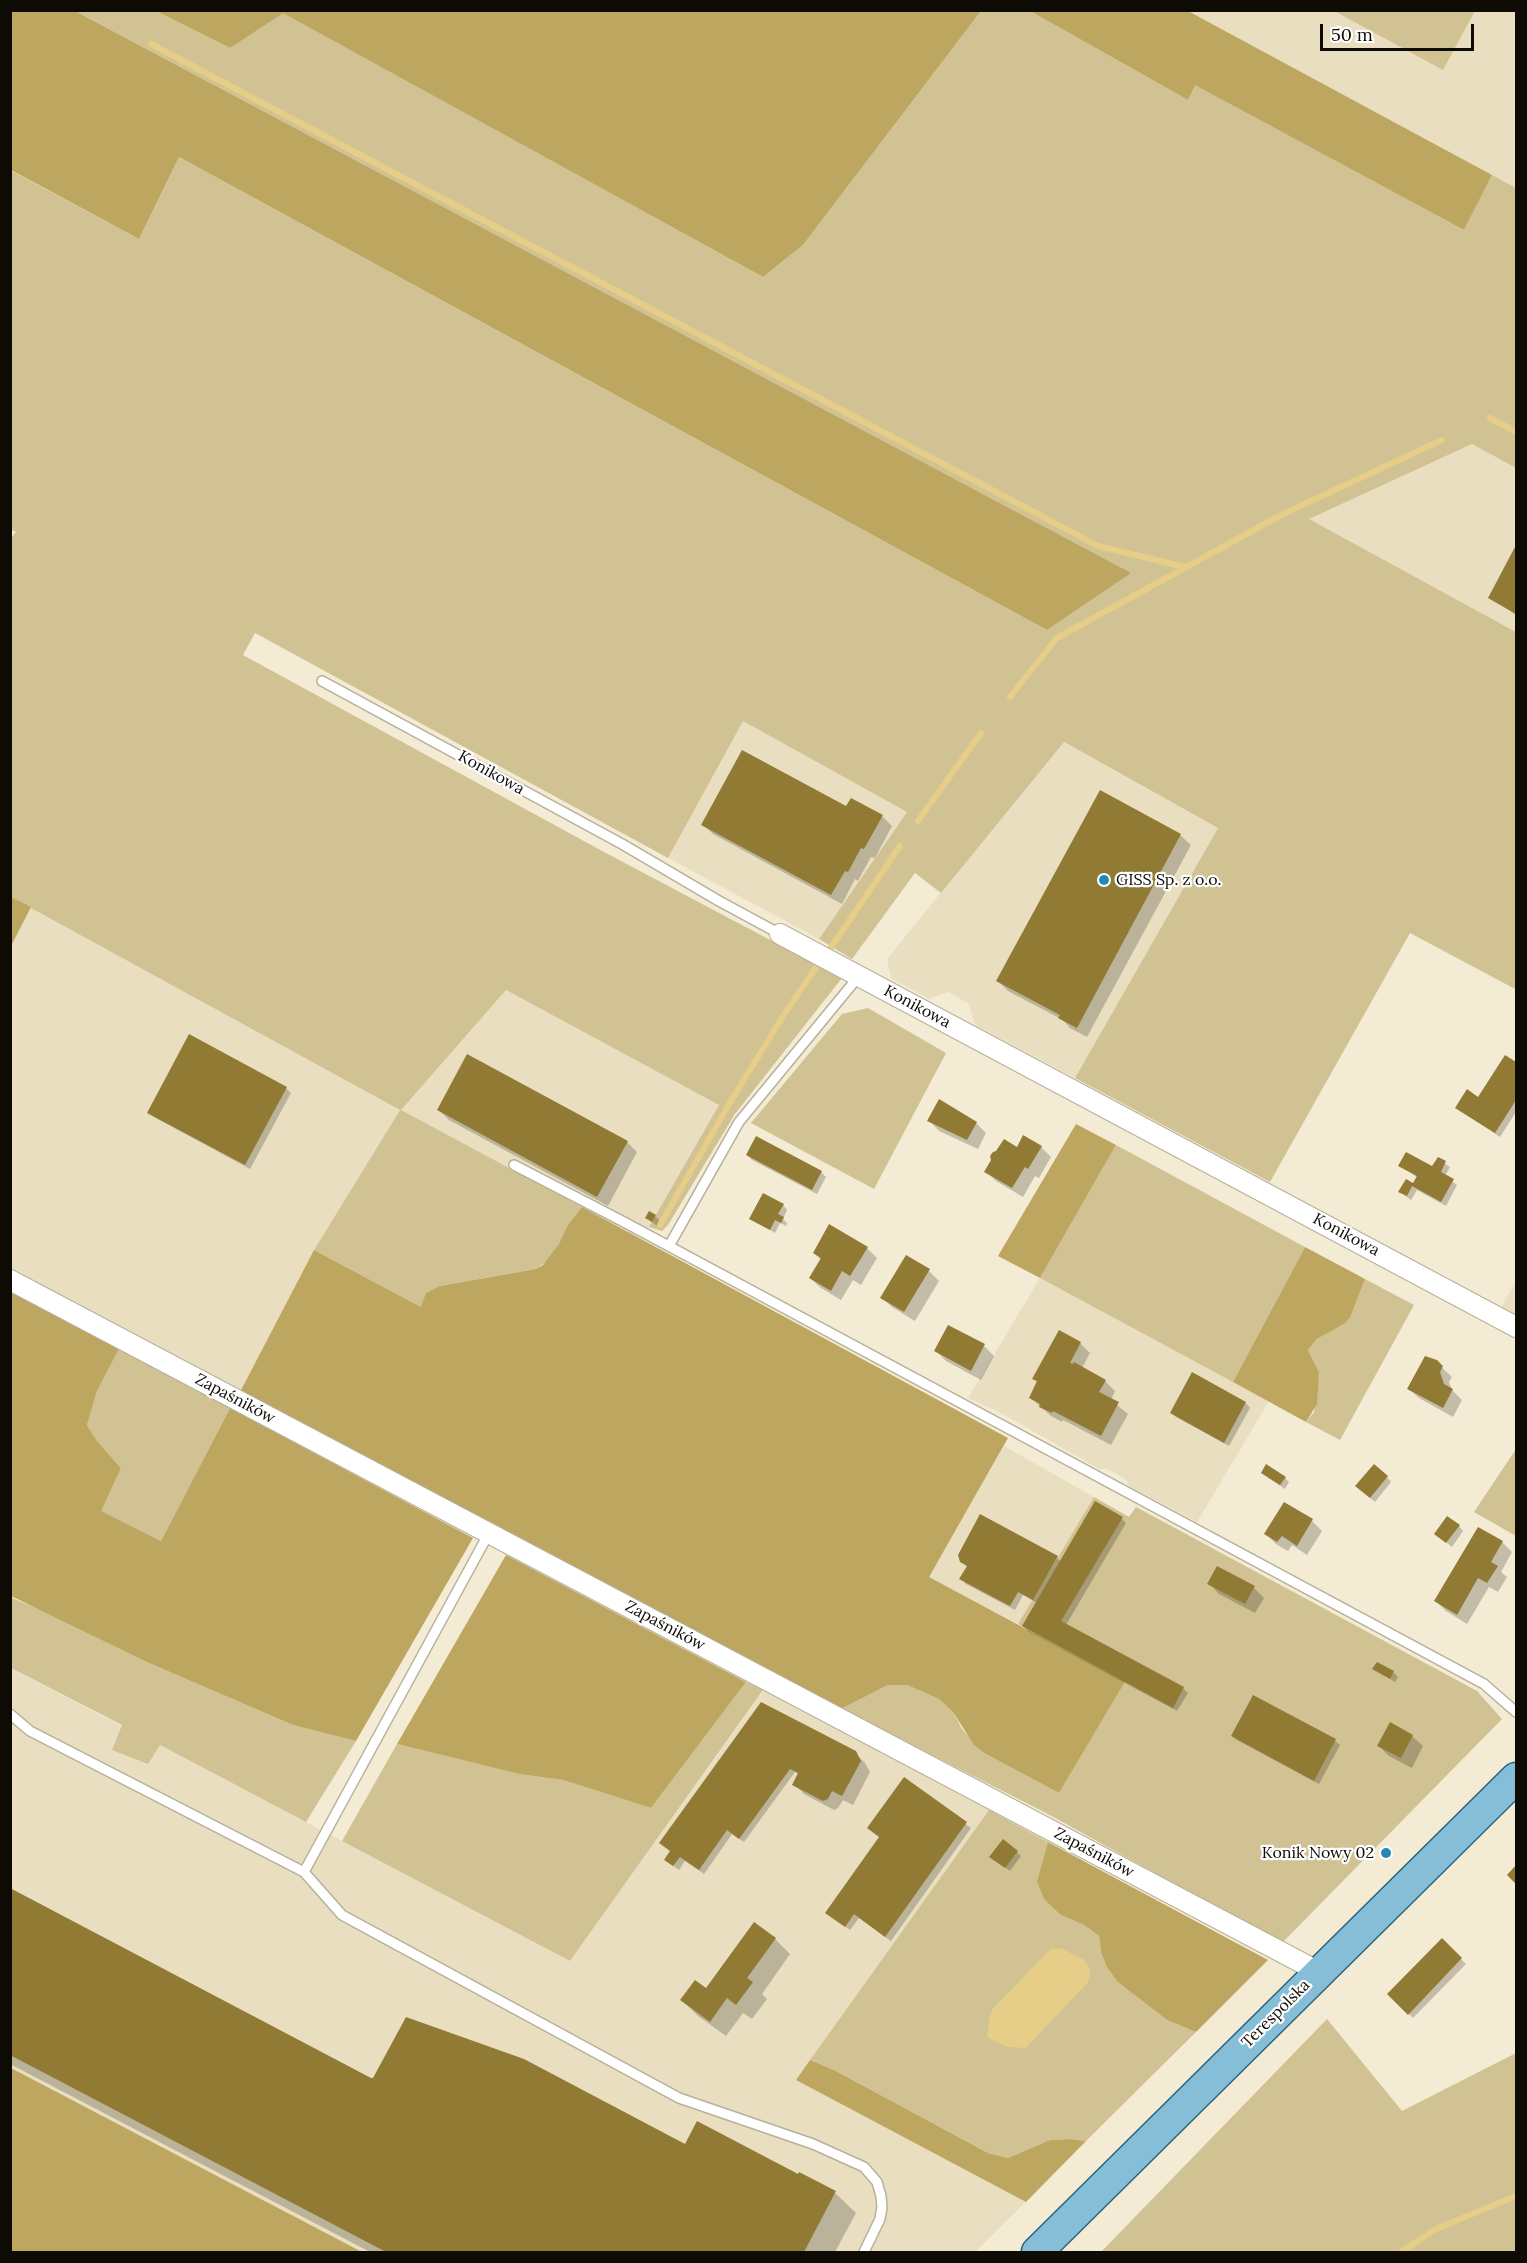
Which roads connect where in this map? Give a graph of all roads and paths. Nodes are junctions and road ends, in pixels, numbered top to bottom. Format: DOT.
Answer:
graph roads {
  1 [pos="322,681"];
  2 [pos="780,934"];
  3 [pos="859,976"];
  4 [pos="514,1165"];
  5 [pos="669,1246"];
  6 [pos="10,1280"];
  7 [pos="1516,1327"];
  8 [pos="489,1533"];
  9 [pos="1516,1712"];
  10 [pos="10,1714"];
  11 [pos="1516,1778"];
  12 [pos="304,1872"];
  13 [pos="1319,1972"];
  14 [pos="864,2253"];
  15 [pos="1037,2253"];
  1 -- 2 [label="lane, Konikowa"];
  2 -- 3 [label="street, Konikowa"];
  3 -- 5 [label="lane"];
  3 -- 7 [label="street, Konikowa"];
  4 -- 5 [label="lane"];
  5 -- 9 [label="lane"];
  6 -- 8 [label="street, Zapaśników"];
  8 -- 12 [label="lane"];
  8 -- 13 [label="street, Zapaśników"];
  10 -- 12 [label="lane"];
  11 -- 13 [label="main road, Terespolska"];
  12 -- 14 [label="lane"];
  13 -- 15 [label="main road, Terespolska"];
}
